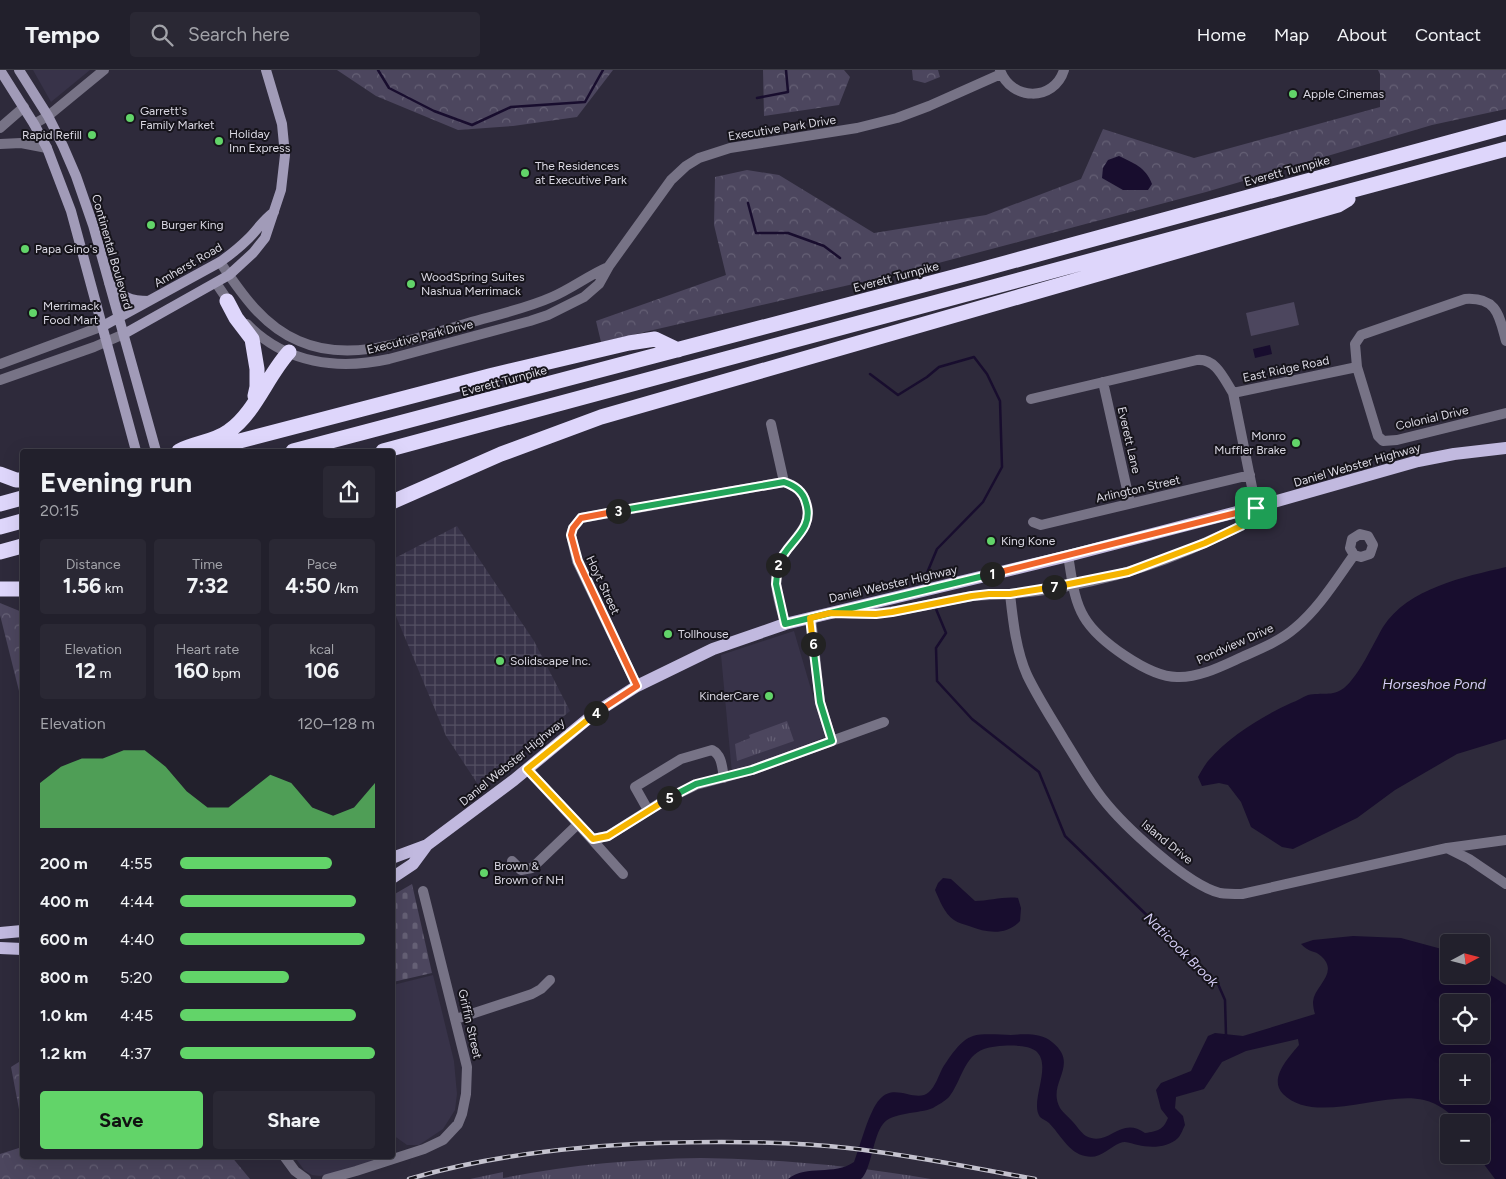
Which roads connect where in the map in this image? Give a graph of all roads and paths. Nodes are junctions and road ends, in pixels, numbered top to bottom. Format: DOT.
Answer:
graph roads {
  1 [pos="0,70"];
  2 [pos="18,70"];
  3 [pos="104,70"];
  4 [pos="266,70"];
  5 [pos="1064,70"];
  6 [pos="1001,72"];
  7 [pos="24,107"];
  8 [pos="48,116"];
  9 [pos="34,124"];
  10 [pos="0,128"];
  11 [pos="1506,128"];
  12 [pos="0,144"];
  13 [pos="47,148"];
  14 [pos="1506,149"];
  15 [pos="1367,187"];
  16 [pos="274,212"];
  17 [pos="220,262"];
  18 [pos="609,266"];
  19 [pos="229,275"];
  20 [pos="109,282"];
  21 [pos="216,283"];
  22 [pos="150,301"];
  23 [pos="228,301"];
  24 [pos="118,318"];
  25 [pos="103,326"];
  26 [pos="124,334"];
  27 [pos="108,341"];
  28 [pos="1506,341"];
  29 [pos="294,346"];
  30 [pos="678,350"];
  31 [pos="0,364"];
  32 [pos="1357,367"];
  33 [pos="0,380"];
  34 [pos="1103,382"];
  35 [pos="1233,393"];
  36 [pos="1031,399"];
  37 [pos="254,402"];
  38 [pos="1506,413"];
  39 [pos="771,424"];
  40 [pos="1506,448"];
  41 [pos="135,449"];
  42 [pos="155,449"];
  43 [pos="182,449"];
  44 [pos="209,449"];
  45 [pos="300,449"];
  46 [pos="390,449"];
  47 [pos="0,474"];
  48 [pos="1250,475"];
  49 [pos="20,479"];
  50 [pos="784,482"];
  51 [pos="20,499"];
  52 [pos="395,501"];
  53 [pos="0,504"];
  54 [pos="1130,504"];
  55 [pos="1256,508"];
  56 [pos="20,522"];
  57 [pos="1033,522"];
  58 [pos="0,527"];
  59 [pos="20,547"];
  60 [pos="0,552"];
  61 [pos="1354,554"];
  62 [pos="1068,556"];
  63 [pos="1072,584"];
  64 [pos="0,589"];
  65 [pos="20,589"];
  66 [pos="1010,594"];
  67 [pos="830,613"];
  68 [pos="810,618"];
  69 [pos="785,624"];
  70 [pos="637,686"];
  71 [pos="884,722"];
  72 [pos="832,741"];
  73 [pos="527,769"];
  74 [pos="724,778"];
  75 [pos="648,810"];
  76 [pos="578,824"];
  77 [pos="593,839"];
  78 [pos="1506,840"];
  79 [pos="427,845"];
  80 [pos="1447,848"];
  81 [pos="395,857"];
  82 [pos="512,861"];
  83 [pos="623,874"];
  84 [pos="395,876"];
  85 [pos="1506,884"];
  86 [pos="423,891"];
  87 [pos="20,931"];
  88 [pos="0,933"];
  89 [pos="0,948"];
  90 [pos="20,948"];
  91 [pos="550,980"];
  92 [pos="456,1018"];
  93 [pos="395,1154"];
  94 [pos="286,1159"];
  95 [pos="384,1159"];
  96 [pos="306,1179"];
  97 [pos="328,1179"];
  1 -- 7 [label="main road"];
  2 -- 8 [label="main road, Continental Boulevard"];
  3 -- 8 [label="street"];
  4 -- 16 [label="main road, Amherst Road"];
  5 -- 6 [label="street, Executive Park Drive"];
  6 -- 18 [label="street, Executive Park Drive"];
  7 -- 9 [label="main road"];
  7 -- 10 [label="street"];
  8 -- 9 [label="street"];
  8 -- 20 [label="main road, Continental Boulevard"];
  9 -- 13 [label="main road"];
  11 -- 30 [label="highway, Everett Turnpike"];
  12 -- 13 [label="street"];
  13 -- 25 [label="main road"];
  14 -- 15 [label="highway"];
  15 -- 46 [label="highway"];
  15 -- 52 [label="highway"];
  16 -- 17 [label="main road, Amherst Road"];
  16 -- 19 [label="main road, Amherst Road"];
  17 -- 19 [label="street, Executive Park Drive"];
  17 -- 22 [label="main road, Amherst Road"];
  18 -- 29 [label="street, Executive Park Drive"];
  18 -- 29 [label="street, Executive Park Drive"];
  19 -- 21 [label="main road, Amherst Road"];
  19 -- 29 [label="street, Executive Park Drive"];
  20 -- 22 [label="main road"];
  20 -- 24 [label="main road, Continental Boulevard"];
  21 -- 23 [label="street, Executive Park Drive"];
  21 -- 26 [label="main road, Amherst Road"];
  22 -- 24 [label="main road, Amherst Road"];
  23 -- 29 [label="street, Executive Park Drive"];
  23 -- 37 [label="highway"];
  24 -- 25 [label="main road, Amherst Road"];
  24 -- 26 [label="main road, Continental Boulevard"];
  25 -- 27 [label="main road"];
  25 -- 31 [label="street"];
  26 -- 27 [label="street"];
  26 -- 42 [label="main road, Continental Boulevard"];
  27 -- 33 [label="street"];
  27 -- 41 [label="main road"];
  28 -- 32 [label="street"];
  29 -- 37 [label="highway"];
  30 -- 44 [label="highway"];
  30 -- 45 [label="highway, Everett Turnpike"];
  32 -- 35 [label="street, East Ridge Road"];
  32 -- 38 [label="street, Colonial Drive"];
  34 -- 35 [label="street, East Ridge Road"];
  34 -- 36 [label="street, East Ridge Road"];
  34 -- 54 [label="street, Everett Lane"];
  35 -- 48 [label="street"];
  37 -- 43 [label="highway"];
  39 -- 50 [label="street"];
  40 -- 55 [label="main road, Daniel Webster Highway"];
  47 -- 49 [label="highway"];
  48 -- 54 [label="street, Arlington Street"];
  48 -- 55 [label="street"];
  50 -- 69 [label="street"];
  50 -- 70 [label="street, Hoyt Street"];
  51 -- 53 [label="highway"];
  54 -- 57 [label="street, Arlington Street"];
  55 -- 62 [label="main road, Daniel Webster Highway"];
  55 -- 63 [label="street"];
  56 -- 58 [label="highway"];
  59 -- 60 [label="highway"];
  61 -- 63 [label="street, Pondview Drive"];
  62 -- 63 [label="street, Pondview Drive"];
  62 -- 67 [label="main road, Daniel Webster Highway"];
  63 -- 66 [label="street"];
  64 -- 65 [label="highway"];
  66 -- 67 [label="street"];
  66 -- 80 [label="street, Island Drive"];
  67 -- 68 [label="main road, Daniel Webster Highway"];
  68 -- 69 [label="main road, Daniel Webster Highway"];
  68 -- 72 [label="street"];
  69 -- 70 [label="main road, Daniel Webster Highway"];
  70 -- 73 [label="main road, Daniel Webster Highway"];
  71 -- 72 [label="street"];
  72 -- 74 [label="street"];
  73 -- 76 [label="street"];
  73 -- 79 [label="main road, Daniel Webster Highway"];
  74 -- 75 [label="street"];
  74 -- 75 [label="street"];
  75 -- 77 [label="street"];
  76 -- 77 [label="street"];
  76 -- 82 [label="street"];
  77 -- 83 [label="street"];
  78 -- 80 [label="street, Island Drive"];
  79 -- 81 [label="main road, Daniel Webster Highway"];
  79 -- 84 [label="main road, Daniel Webster Highway"];
  80 -- 85 [label="street"];
  86 -- 92 [label="street, Griffin Street"];
  87 -- 88 [label="main road"];
  89 -- 90 [label="main road"];
  91 -- 92 [label="street"];
  92 -- 93 [label="street, Griffin Street"];
  94 -- 96 [label="street"];
  95 -- 97 [label="street, Griffin Street"];
}
